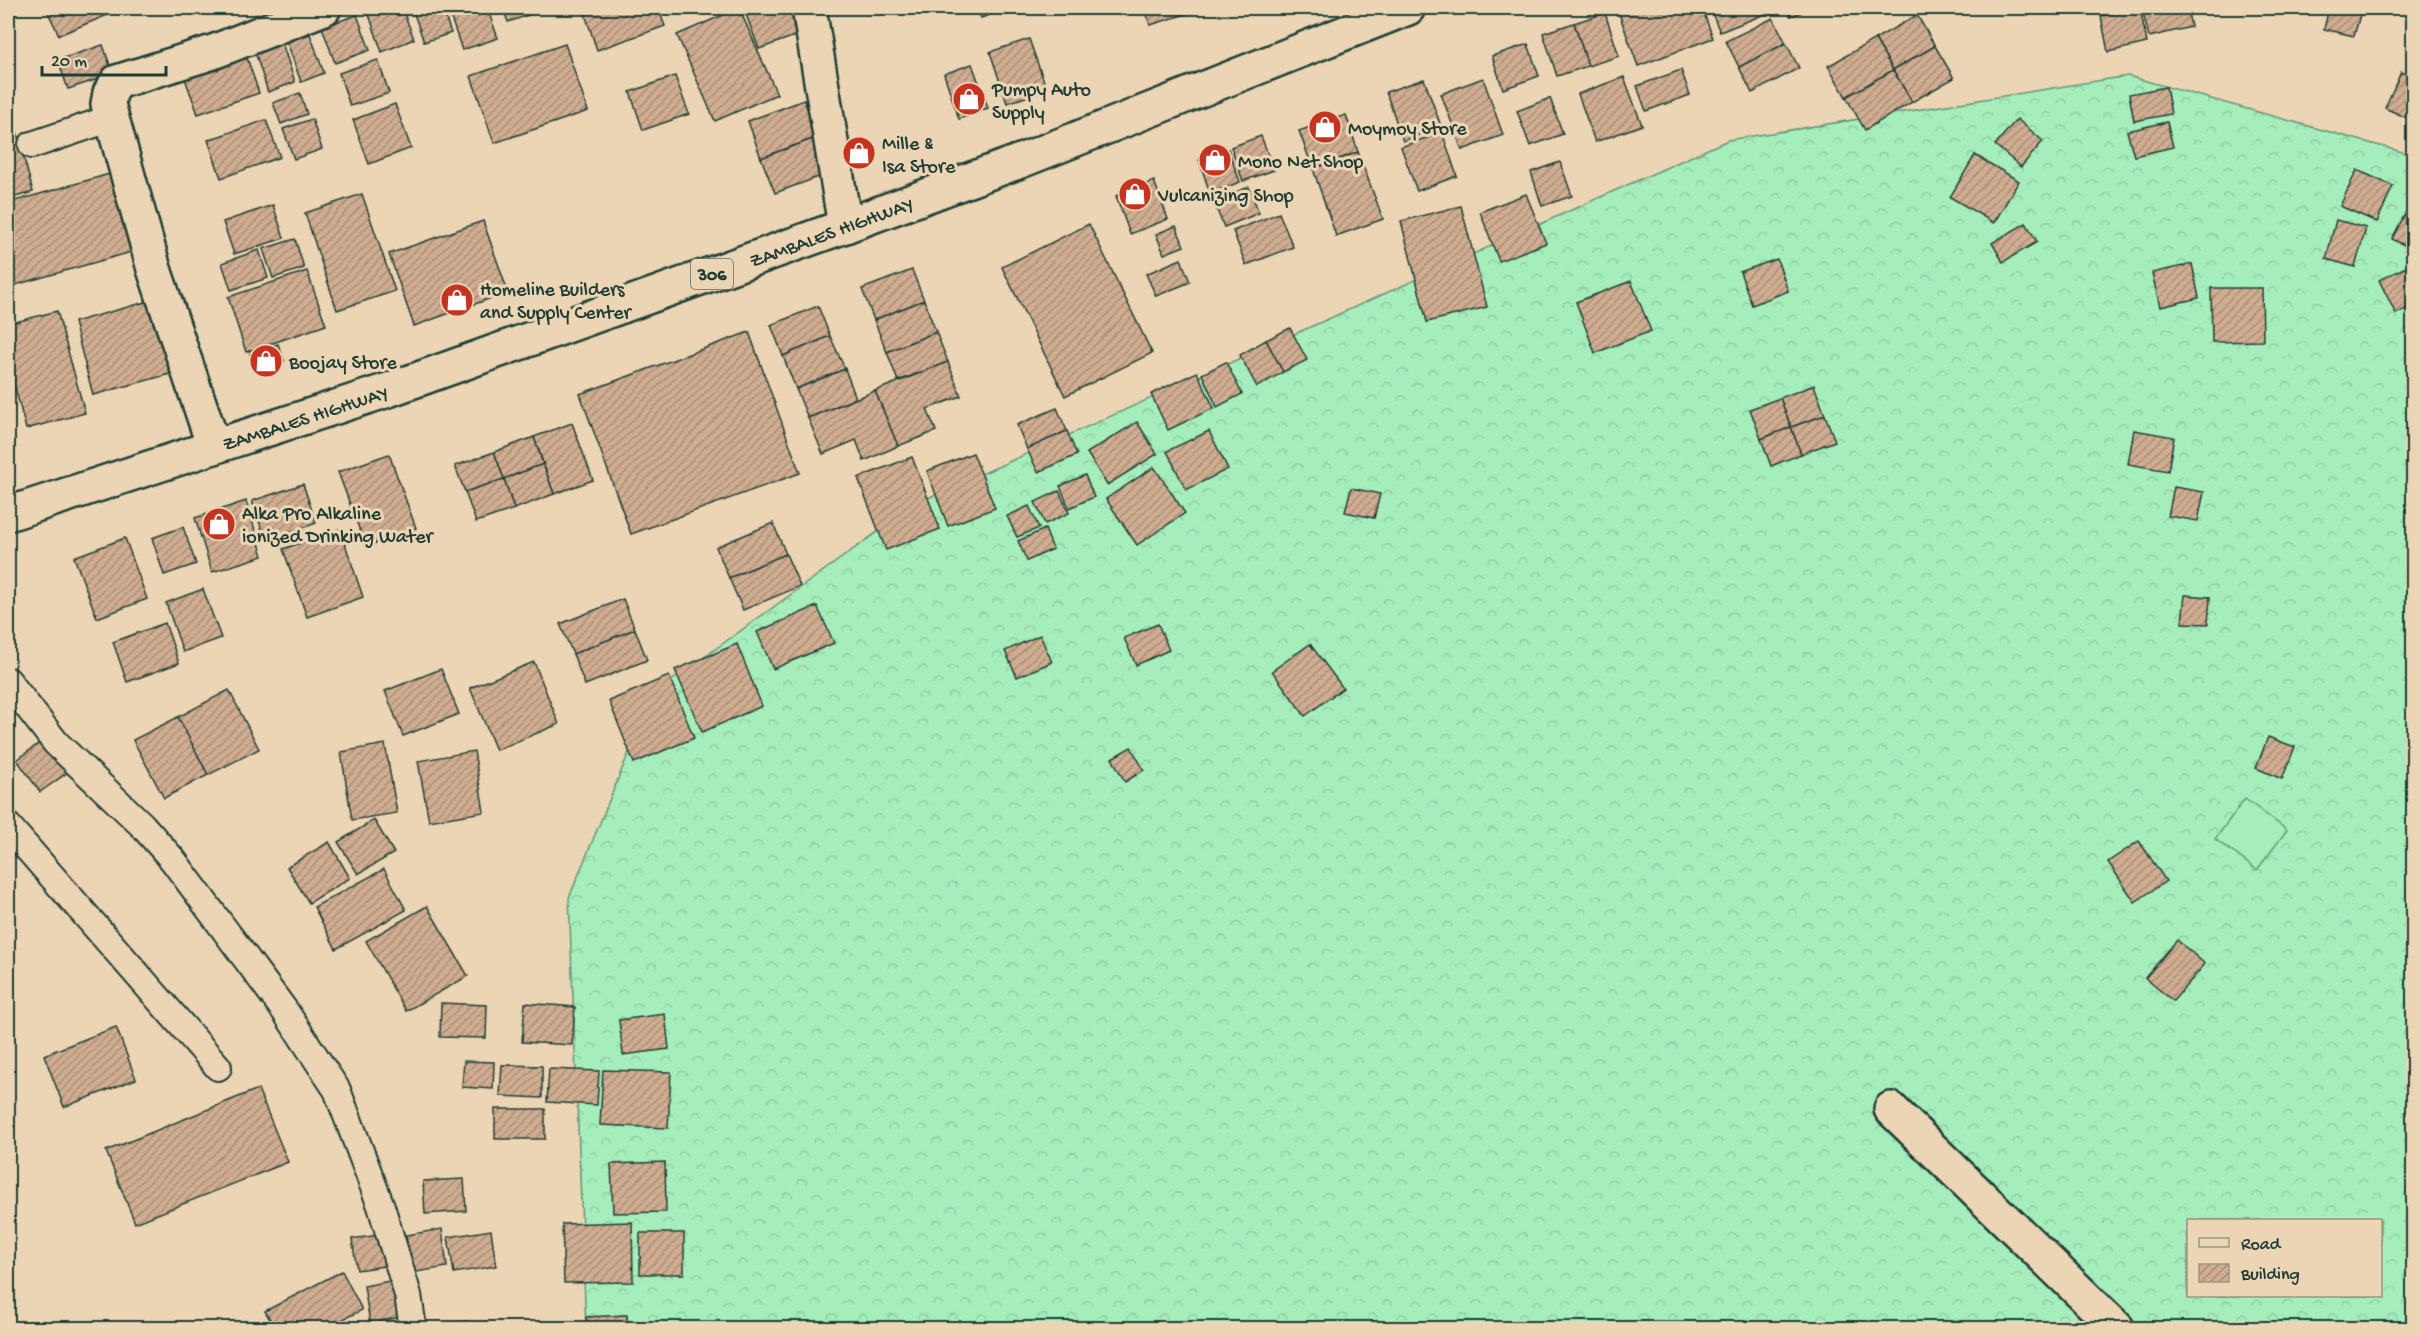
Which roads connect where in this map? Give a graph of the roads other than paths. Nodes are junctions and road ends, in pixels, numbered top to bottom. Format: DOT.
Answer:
graph roads {
  1 [pos="324,8"];
  2 [pos="809,8"];
  3 [pos="1408,8"];
  4 [pos="112,118"];
  5 [pos="32,145"];
  6 [pos="845,226"];
  7 [pos="214,447"];
  8 [pos="8,514"];
  9 [pos="8,681"];
  10 [pos="8,826"];
  11 [pos="218,1067"];
  12 [pos="1891,1109"];
  13 [pos="413,1329"];
  14 [pos="2117,1329"];
  1 -- 4 [label="main road"];
  2 -- 6 [label="main road"];
  3 -- 6 [label="main road, ZAMBALES HIGHWAY / 306"];
  4 -- 5 [label="lane"];
  4 -- 7 [label="main road"];
  6 -- 7 [label="main road, ZAMBALES HIGHWAY / 306"];
  7 -- 8 [label="main road, ZAMBALES HIGHWAY / 306"];
  9 -- 13 [label="lane"];
  10 -- 11 [label="lane"];
  12 -- 14 [label="main road"];
}
